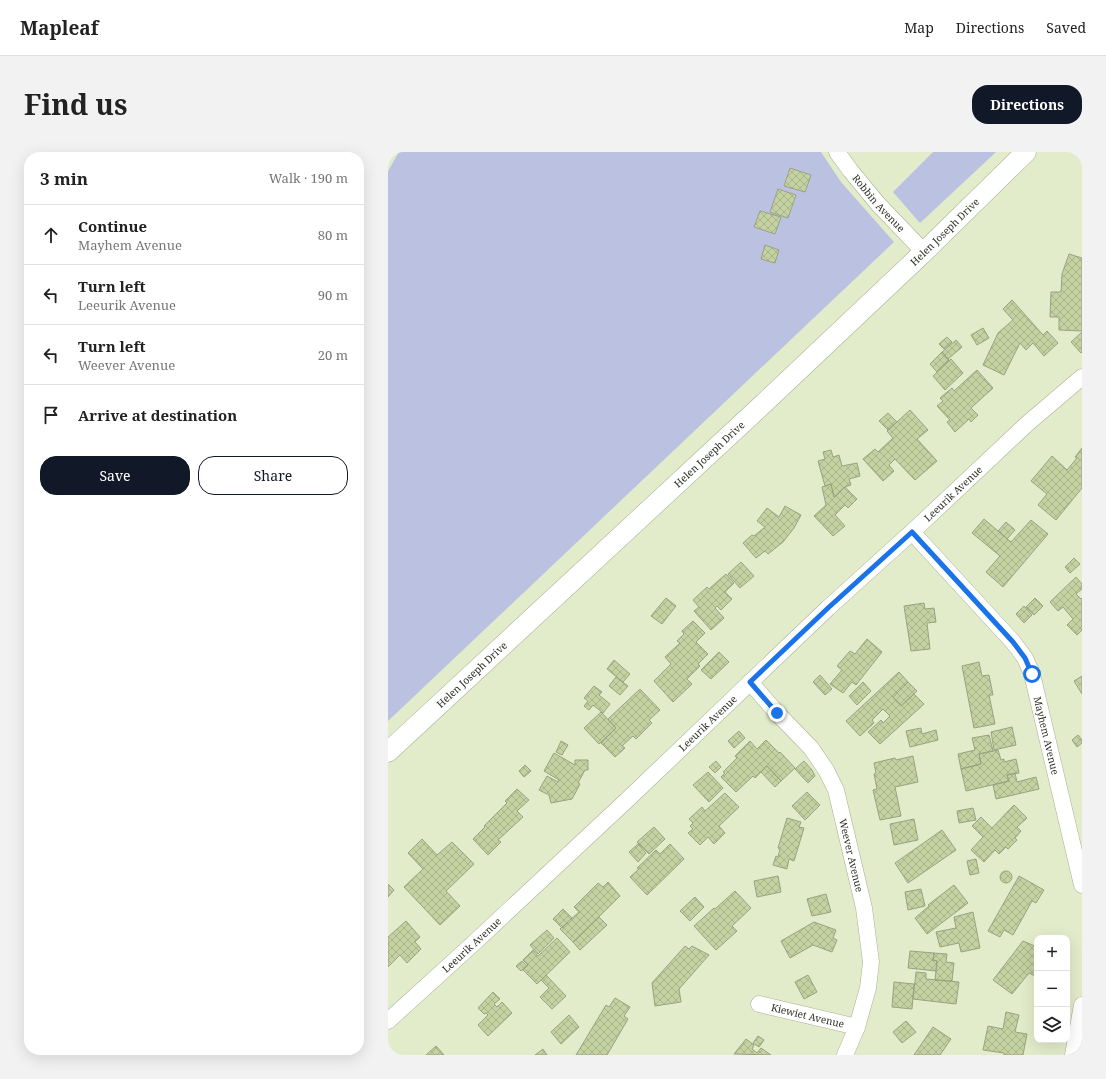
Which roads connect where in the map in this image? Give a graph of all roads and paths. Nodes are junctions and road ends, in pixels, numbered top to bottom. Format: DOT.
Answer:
graph roads {
  1 [pos="837,152"];
  2 [pos="1026,152"];
  3 [pos="924,252"];
  4 [pos="1082,377"];
  5 [pos="912,532"];
  6 [pos="750,682"];
  7 [pos="388,752"];
  8 [pos="1082,885"];
  9 [pos="759,1004"];
  10 [pos="1082,1005"];
  11 [pos="388,1021"];
  12 [pos="857,1027"];
  13 [pos="845,1055"];
  14 [pos="1073,1055"];
  1 -- 3 [label="street, Robbin Avenue"];
  2 -- 3 [label="street, Helen Joseph Drive"];
  3 -- 7 [label="street, Helen Joseph Drive"];
  4 -- 5 [label="street, Leeurik Avenue"];
  5 -- 6 [label="street, Leeurik Avenue"];
  5 -- 8 [label="street, Mayhem Avenue"];
  6 -- 11 [label="street, Leeurik Avenue"];
  6 -- 12 [label="street, Weever Avenue"];
  9 -- 12 [label="street, Kiewiet Avenue"];
  10 -- 14 [label="street"];
  12 -- 13 [label="street, Weever Avenue"];
}
